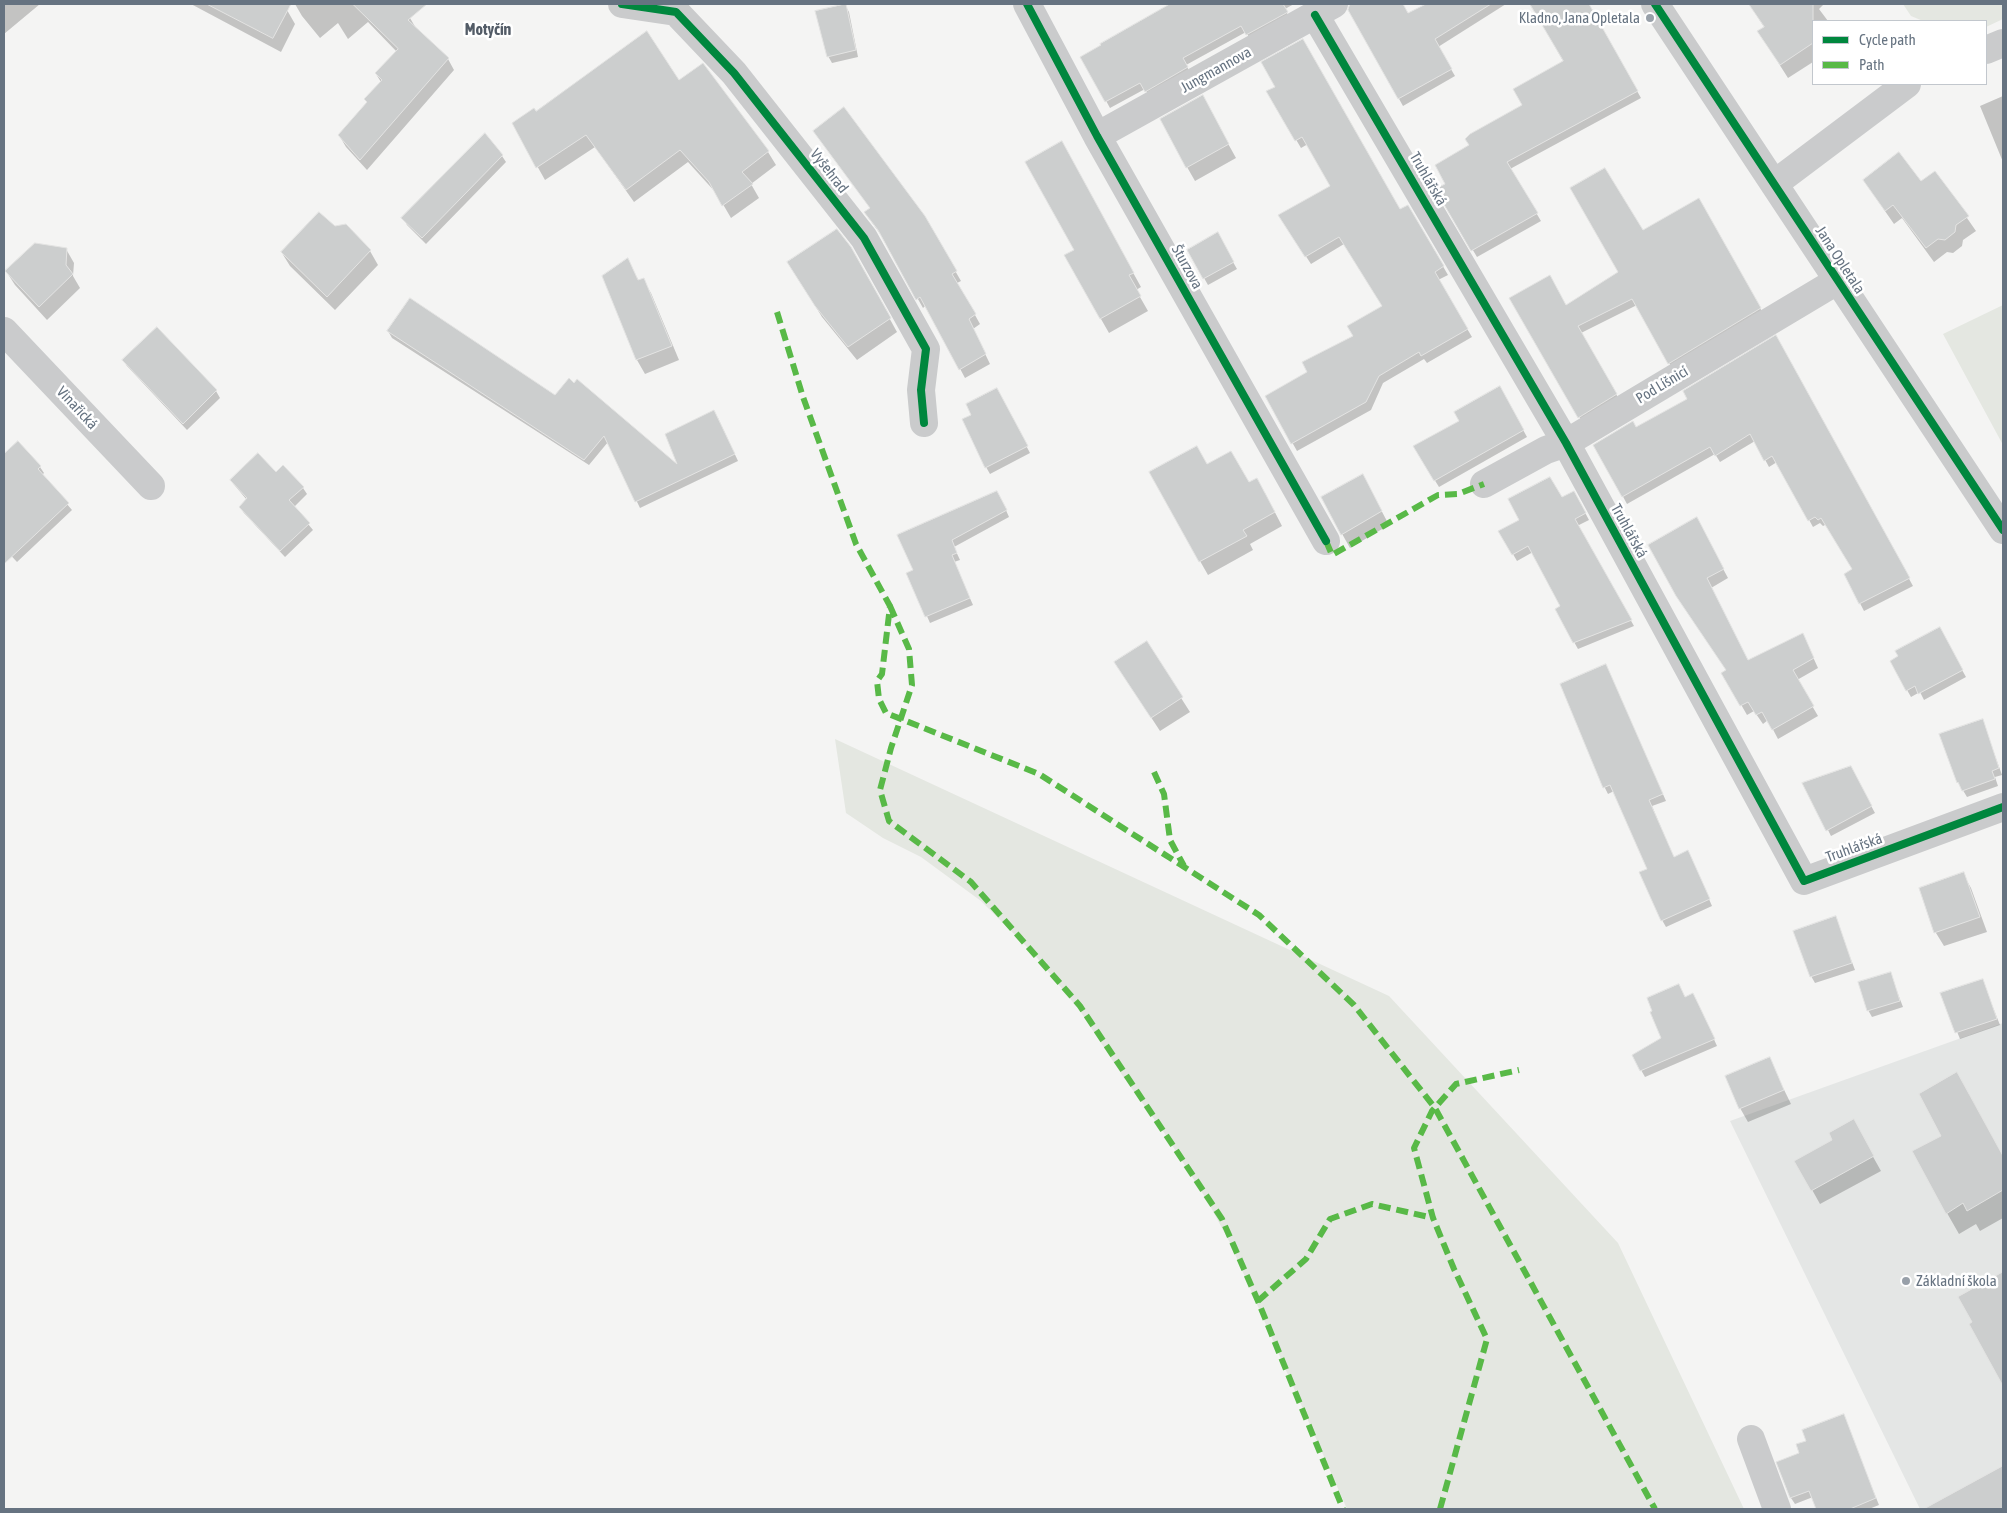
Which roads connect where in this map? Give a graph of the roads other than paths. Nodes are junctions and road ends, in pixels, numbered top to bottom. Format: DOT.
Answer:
graph roads {
  1 [pos="622,4"];
  2 [pos="1027,4"];
  3 [pos="1655,4"];
  4 [pos="1325,9"];
  5 [pos="2003,43"];
  6 [pos="1987,50"];
  7 [pos="1905,85"];
  8 [pos="1097,136"];
  9 [pos="1774,184"];
  10 [pos="1837,281"];
  11 [pos="4,331"];
  12 [pos="924,423"];
  13 [pos="1566,443"];
  14 [pos="1484,484"];
  15 [pos="151,486"];
  16 [pos="2003,530"];
  17 [pos="1326,541"];
  18 [pos="2003,807"];
  19 [pos="1751,1439"];
  20 [pos="1777,1509"];
  1 -- 12 [label="street, Vyšehrad"];
  2 -- 8 [label="street, Šturzova"];
  3 -- 9 [label="street, Jana Opletala"];
  4 -- 8 [label="street, Jungmannova"];
  4 -- 13 [label="street, Truhlářská"];
  5 -- 6 [label="street"];
  7 -- 9 [label="street"];
  8 -- 17 [label="street, Šturzova"];
  9 -- 10 [label="street, Jana Opletala"];
  10 -- 13 [label="street, Pod Líšnicí"];
  10 -- 16 [label="street, Jana Opletala"];
  11 -- 15 [label="street, Vinařická"];
  13 -- 14 [label="street, Pod Líšnicí"];
  13 -- 18 [label="street, Truhlářská"];
  19 -- 20 [label="street"];
}
